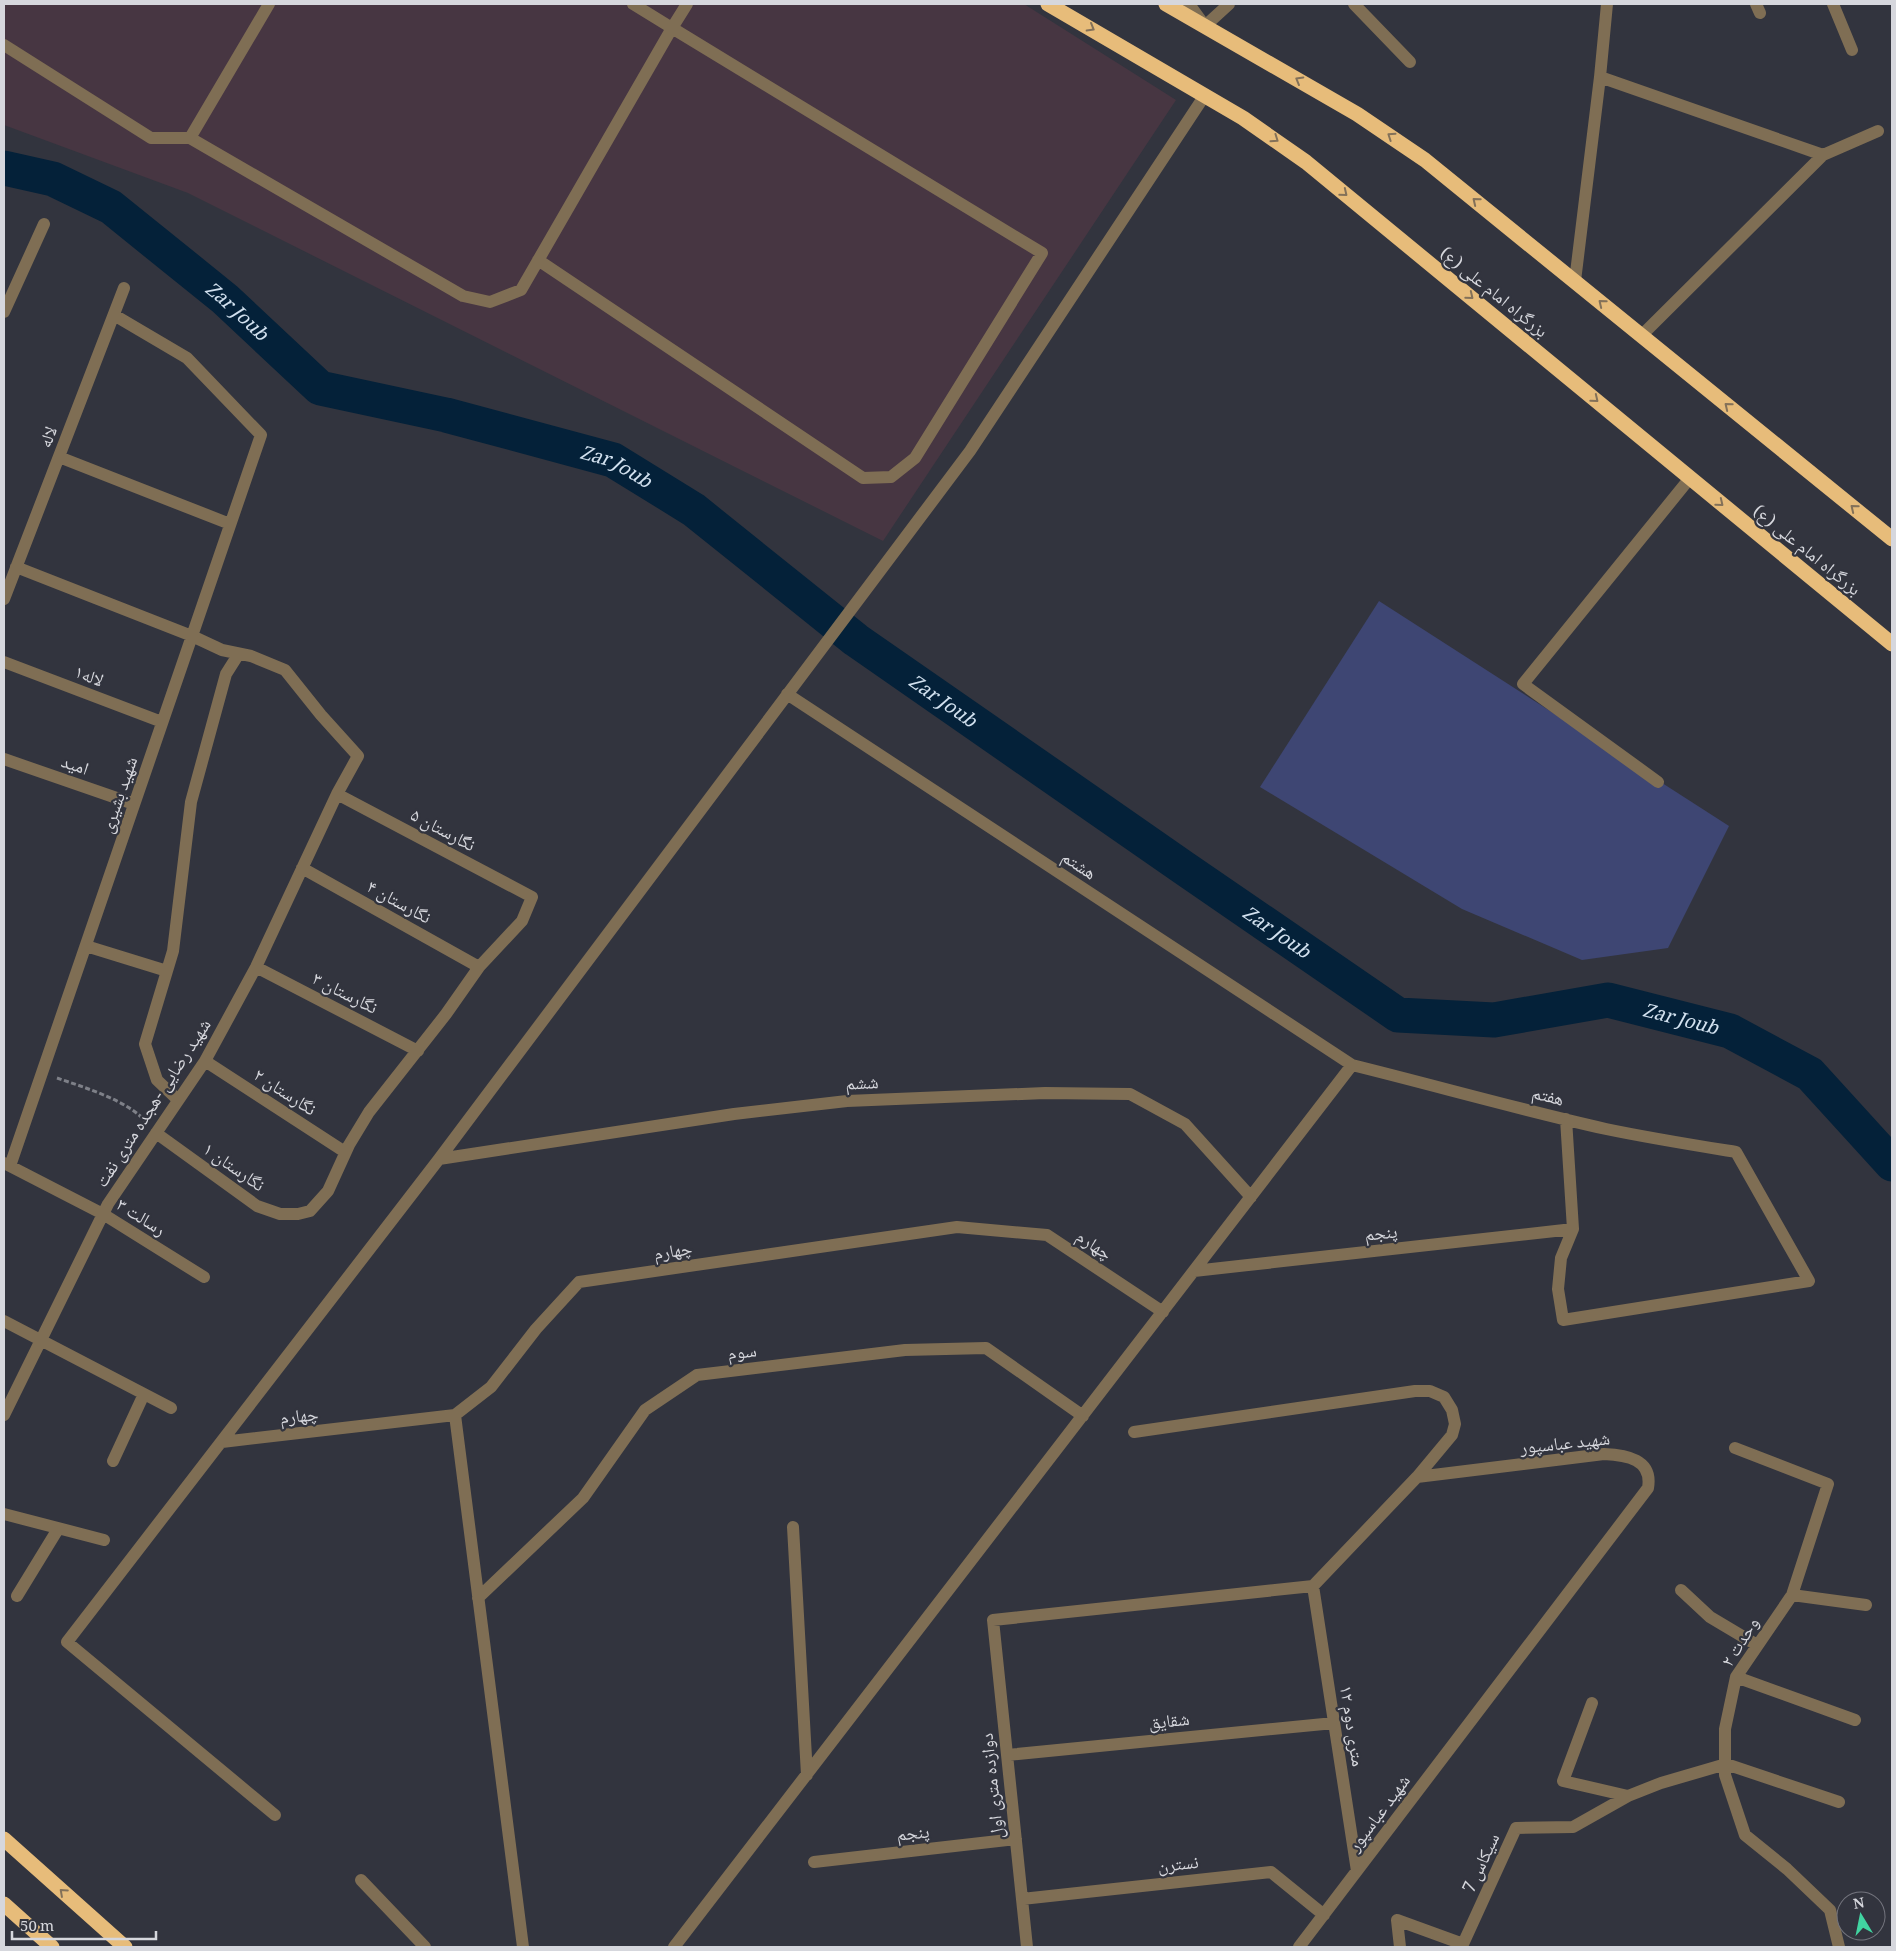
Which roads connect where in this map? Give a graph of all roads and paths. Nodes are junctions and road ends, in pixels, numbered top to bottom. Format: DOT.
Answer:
graph roads {
  1 [pos="269,4"];
  2 [pos="633,4"];
  3 [pos="687,4"];
  4 [pos="1048,4"];
  5 [pos="1166,4"];
  6 [pos="1189,4"];
  7 [pos="1229,4"];
  8 [pos="1354,4"];
  9 [pos="1607,4"];
  10 [pos="1833,4"];
  11 [pos="1205,26"];
  12 [pos="672,28"];
  13 [pos="4,45"];
  14 [pos="1852,50"];
  15 [pos="1410,62"];
  16 [pos="1600,77"];
  17 [pos="1205,96"];
  18 [pos="1878,131"];
  19 [pos="190,138"];
  20 [pos="1823,155"];
  21 [pos="44,224"];
  22 [pos="538,260"];
  23 [pos="1575,281"];
  24 [pos="124,288"];
  25 [pos="4,312"];
  26 [pos="114,314"];
  27 [pos="1642,335"];
  28 [pos="59,457"];
  29 [pos="1690,478"];
  30 [pos="230,524"];
  31 [pos="1892,539"];
  32 [pos="16,567"];
  33 [pos="4,595"];
  34 [pos="192,636"];
  35 [pos="1892,644"];
  36 [pos="238,654"];
  37 [pos="4,662"];
  38 [pos="787,694"];
  39 [pos="162,722"];
  40 [pos="4,759"];
  41 [pos="1658,782"];
  42 [pos="337,794"];
  43 [pos="134,804"];
  44 [pos="302,868"];
  45 [pos="86,946"];
  46 [pos="256,967"];
  47 [pos="479,967"];
  48 [pos="167,971"];
  49 [pos="418,1051"];
  50 [pos="205,1061"];
  51 [pos="1352,1065"];
  52 [pos="42,1072"];
  53 [pos="178,1100"];
  54 [pos="1566,1119"];
  55 [pos="156,1133"];
  56 [pos="345,1152"];
  57 [pos="439,1159"];
  58 [pos="7,1165"];
  59 [pos="1251,1197"];
  60 [pos="103,1214"];
  61 [pos="1573,1229"];
  62 [pos="1194,1271"];
  63 [pos="204,1277"];
  64 [pos="1163,1312"];
  65 [pos="4,1321"];
  66 [pos="40,1339"];
  67 [pos="144,1394"];
  68 [pos="171,1408"];
  69 [pos="4,1415"];
  70 [pos="455,1415"];
  71 [pos="1083,1416"];
  72 [pos="1134,1432"];
  73 [pos="222,1442"];
  74 [pos="1735,1448"];
  75 [pos="112,1460"];
  76 [pos="1417,1477"];
  77 [pos="4,1514"];
  78 [pos="793,1527"];
  79 [pos="58,1529"];
  80 [pos="104,1540"];
  81 [pos="1313,1586"];
  82 [pos="1681,1590"];
  83 [pos="1792,1595"];
  84 [pos="17,1596"];
  85 [pos="478,1598"];
  86 [pos="1866,1606"];
  87 [pos="1757,1645"];
  88 [pos="1736,1677"];
  89 [pos="1592,1702"];
  90 [pos="1855,1720"];
  91 [pos="1334,1723"];
  92 [pos="1007,1755"];
  93 [pos="1726,1764"];
  94 [pos="807,1775"];
  95 [pos="1628,1796"];
  96 [pos="1839,1802"];
  97 [pos="275,1815"];
  98 [pos="4,1839"];
  99 [pos="1016,1839"];
  100 [pos="814,1862"];
  101 [pos="1356,1871"];
  102 [pos="361,1880"];
  103 [pos="1022,1899"];
  104 [pos="6,1906"];
  105 [pos="1324,1915"];
  106 [pos="52,1947"];
  107 [pos="125,1947"];
  108 [pos="425,1947"];
  109 [pos="523,1947"];
  110 [pos="674,1947"];
  111 [pos="1027,1947"];
  112 [pos="1299,1947"];
  113 [pos="1400,1947"];
  114 [pos="1839,1947"];
  1 -- 19 [label="street"];
  2 -- 12 [label="street"];
  3 -- 12 [label="street"];
  4 -- 17 [label="highway, بزرگراه امام علی (ع), one-way"];
  5 -- 11 [label="highway"];
  6 -- 11 [label="street"];
  7 -- 11 [label="street"];
  8 -- 15 [label="street"];
  9 -- 16 [label="street"];
  10 -- 14 [label="street"];
  23 -- 11 [label="highway, one-way"];
  12 -- 22 [label="street"];
  12 -- 22 [label="street"];
  13 -- 19 [label="street"];
  16 -- 20 [label="street"];
  16 -- 23 [label="street"];
  17 -- 29 [label="highway, بزرگراه امام علی (ع), one-way"];
  17 -- 38 [label="street"];
  18 -- 20 [label="street"];
  19 -- 22 [label="street"];
  20 -- 27 [label="street"];
  21 -- 25 [label="street"];
  27 -- 23 [label="highway, one-way"];
  24 -- 26 [label="street, لاله"];
  26 -- 28 [label="street, لاله"];
  26 -- 30 [label="street, شهید بشیری"];
  31 -- 27 [label="highway, one-way"];
  28 -- 30 [label="street"];
  28 -- 32 [label="street, لاله"];
  29 -- 35 [label="highway, بزرگراه امام علی (ع), one-way"];
  29 -- 41 [label="street"];
  30 -- 34 [label="street, شهید بشیری"];
  32 -- 33 [label="street, لاله"];
  32 -- 34 [label="street"];
  34 -- 36 [label="street"];
  34 -- 39 [label="street, شهید بشیری"];
  36 -- 42 [label="street, شهید رضایی -هجده متری نفت"];
  36 -- 48 [label="street"];
  37 -- 39 [label="street, لاله۱"];
  38 -- 51 [label="street, هشتم"];
  38 -- 57 [label="street"];
  39 -- 43 [label="street, شهید بشیری"];
  40 -- 43 [label="street, امید"];
  42 -- 44 [label="street, شهید رضایی -هجده متری نفت"];
  42 -- 47 [label="street, نگارستان ۵"];
  43 -- 45 [label="street, شهید بشیری"];
  44 -- 46 [label="street, شهید رضایی -هجده متری نفت"];
  44 -- 47 [label="street, نگارستان ۴"];
  45 -- 48 [label="street"];
  45 -- 52 [label="street, شهید بشیری"];
  46 -- 49 [label="street, نگارستان ۳"];
  46 -- 50 [label="street, شهید رضایی -هجده متری نفت"];
  47 -- 49 [label="street"];
  48 -- 53 [label="street"];
  49 -- 56 [label="street"];
  50 -- 53 [label="street, شهید رضایی -هجده متری نفت"];
  50 -- 56 [label="street, نگارستان ۲"];
  51 -- 54 [label="street, هفتم"];
  51 -- 59 [label="street"];
  52 -- 55 [label="path"];
  52 -- 58 [label="street, شهید بشیری"];
  53 -- 55 [label="street, شهید رضایی -هجده متری نفت"];
  54 -- 61 [label="street"];
  54 -- 61 [label="street, هفتم"];
  55 -- 56 [label="street, نگارستان ۱"];
  55 -- 60 [label="street, شهید رضایی -هجده متری نفت"];
  57 -- 59 [label="street, ششم"];
  57 -- 73 [label="street"];
  58 -- 60 [label="street, رسالت ۳"];
  59 -- 62 [label="street"];
  60 -- 63 [label="street, رسالت ۳"];
  60 -- 66 [label="street, شهید رضایی -هجده متری نفت"];
  61 -- 62 [label="street, پنجم"];
  62 -- 64 [label="street"];
  64 -- 70 [label="street, چهارم"];
  64 -- 71 [label="street"];
  65 -- 66 [label="street"];
  66 -- 67 [label="street"];
  66 -- 69 [label="street, شهید رضایی -هجده متری نفت"];
  67 -- 68 [label="street"];
  67 -- 75 [label="street"];
  70 -- 73 [label="street, چهارم"];
  70 -- 85 [label="street"];
  71 -- 85 [label="street, سوم"];
  71 -- 94 [label="street"];
  72 -- 76 [label="street"];
  73 -- 97 [label="street"];
  74 -- 83 [label="street, وحدت ۲"];
  76 -- 81 [label="street"];
  76 -- 101 [label="street, شهید عباسپور"];
  77 -- 79 [label="street"];
  78 -- 94 [label="street"];
  79 -- 80 [label="street"];
  79 -- 84 [label="street"];
  81 -- 91 [label="street, ۱۲ متری دوم"];
  81 -- 92 [label="street, دوازده متری اول"];
  82 -- 87 [label="street"];
  83 -- 86 [label="street"];
  83 -- 87 [label="street, وحدت ۲"];
  85 -- 109 [label="street"];
  87 -- 88 [label="street, وحدت ۲"];
  88 -- 90 [label="street"];
  88 -- 93 [label="street, وحدت ۲"];
  89 -- 95 [label="street"];
  91 -- 92 [label="street, شقایق"];
  91 -- 101 [label="street, ۱۲ متری دوم"];
  92 -- 99 [label="street, دوازده متری اول"];
  93 -- 95 [label="street, سیکاس 7"];
  93 -- 96 [label="street"];
  93 -- 114 [label="street, وحدت ۲"];
  94 -- 110 [label="street"];
  95 -- 113 [label="street, سیکاس 7"];
  107 -- 98 [label="highway, one-way"];
  99 -- 100 [label="street, پنجم"];
  99 -- 103 [label="street, دوازده متری اول"];
  101 -- 105 [label="street, شهید عباسپور"];
  102 -- 108 [label="street"];
  103 -- 105 [label="street, نسترن"];
  103 -- 111 [label="street, دوازده متری اول"];
  104 -- 106 [label="highway"];
  105 -- 112 [label="street, شهید عباسپور"];
}
